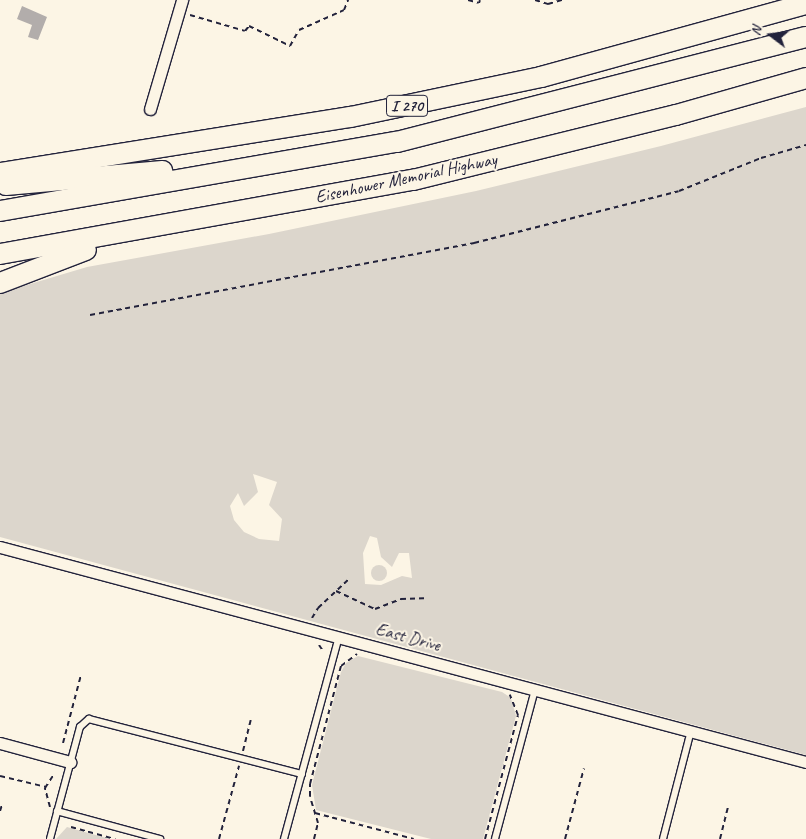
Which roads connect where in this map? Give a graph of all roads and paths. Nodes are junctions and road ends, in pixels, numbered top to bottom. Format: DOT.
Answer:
graph roads {
  1 [pos="348,0"];
  2 [pos="468,0"];
  3 [pos="480,0"];
  4 [pos="535,0"];
  5 [pos="562,0"];
  6 [pos="806,4"];
  7 [pos="180,6"];
  8 [pos="806,37"];
  9 [pos="806,78"];
  10 [pos="150,109"];
  11 [pos="806,145"];
  12 [pos="286,161"];
  13 [pos="0,173"];
  14 [pos="0,185"];
  15 [pos="0,211"];
  16 [pos="145,229"];
  17 [pos="0,254"];
  18 [pos="0,283"];
  19 [pos="90,315"];
  20 [pos="0,547"];
  21 [pos="349,579"];
  22 [pos="336,591"];
  23 [pos="424,598"];
  24 [pos="311,623"];
  25 [pos="339,637"];
  26 [pos="364,654"];
  27 [pos="81,675"];
  28 [pos="535,690"];
  29 [pos="505,692"];
  30 [pos="251,720"];
  31 [pos="692,731"];
  32 [pos="0,743"];
  33 [pos="63,743"];
  34 [pos="243,751"];
  35 [pos="70,762"];
  36 [pos="806,762"];
  37 [pos="240,764"];
  38 [pos="584,768"];
  39 [pos="54,774"];
  40 [pos="302,774"];
  41 [pos="0,776"];
  42 [pos="46,787"];
  43 [pos="2,805"];
  44 [pos="50,807"];
  45 [pos="728,807"];
  46 [pos="0,811"];
  47 [pos="57,811"];
  48 [pos="315,813"];
  49 [pos="72,827"];
  50 [pos="50,839"];
  51 [pos="115,839"];
  52 [pos="160,839"];
  53 [pos="219,839"];
  54 [pos="284,839"];
  55 [pos="314,839"];
  56 [pos="414,839"];
  57 [pos="485,839"];
  58 [pos="495,839"];
  59 [pos="565,839"];
  60 [pos="663,839"];
  61 [pos="720,839"];
  1 -- 7 [label="path"];
  2 -- 3 [label="path"];
  4 -- 5 [label="path"];
  6 -- 13 [label="highway, I 270"];
  7 -- 10 [label="street"];
  8 -- 12 [label="highway, I 270"];
  9 -- 16 [label="highway, Eisenhower Memorial Highway"];
  11 -- 19 [label="path"];
  12 -- 14 [label="highway"];
  12 -- 15 [label="highway, I 270"];
  16 -- 17 [label="highway, Eisenhower Memorial Highway"];
  16 -- 18 [label="highway"];
  20 -- 25 [label="street, East Drive"];
  21 -- 22 [label="path"];
  22 -- 23 [label="path"];
  22 -- 24 [label="path"];
  25 -- 28 [label="street, East Drive"];
  25 -- 40 [label="lane"];
  26 -- 48 [label="path"];
  27 -- 33 [label="path"];
  28 -- 31 [label="street, East Drive"];
  28 -- 58 [label="lane"];
  29 -- 57 [label="path"];
  30 -- 34 [label="path"];
  31 -- 36 [label="street, East Drive"];
  31 -- 60 [label="lane"];
  32 -- 35 [label="street"];
  35 -- 40 [label="lane"];
  35 -- 47 [label="lane"];
  37 -- 53 [label="path"];
  38 -- 59 [label="path"];
  39 -- 42 [label="path"];
  40 -- 54 [label="lane"];
  41 -- 42 [label="path"];
  42 -- 44 [label="path"];
  43 -- 46 [label="path"];
  45 -- 61 [label="path"];
  47 -- 50 [label="lane"];
  47 -- 52 [label="lane"];
  48 -- 55 [label="path"];
  48 -- 56 [label="path"];
  49 -- 51 [label="path"];
}
